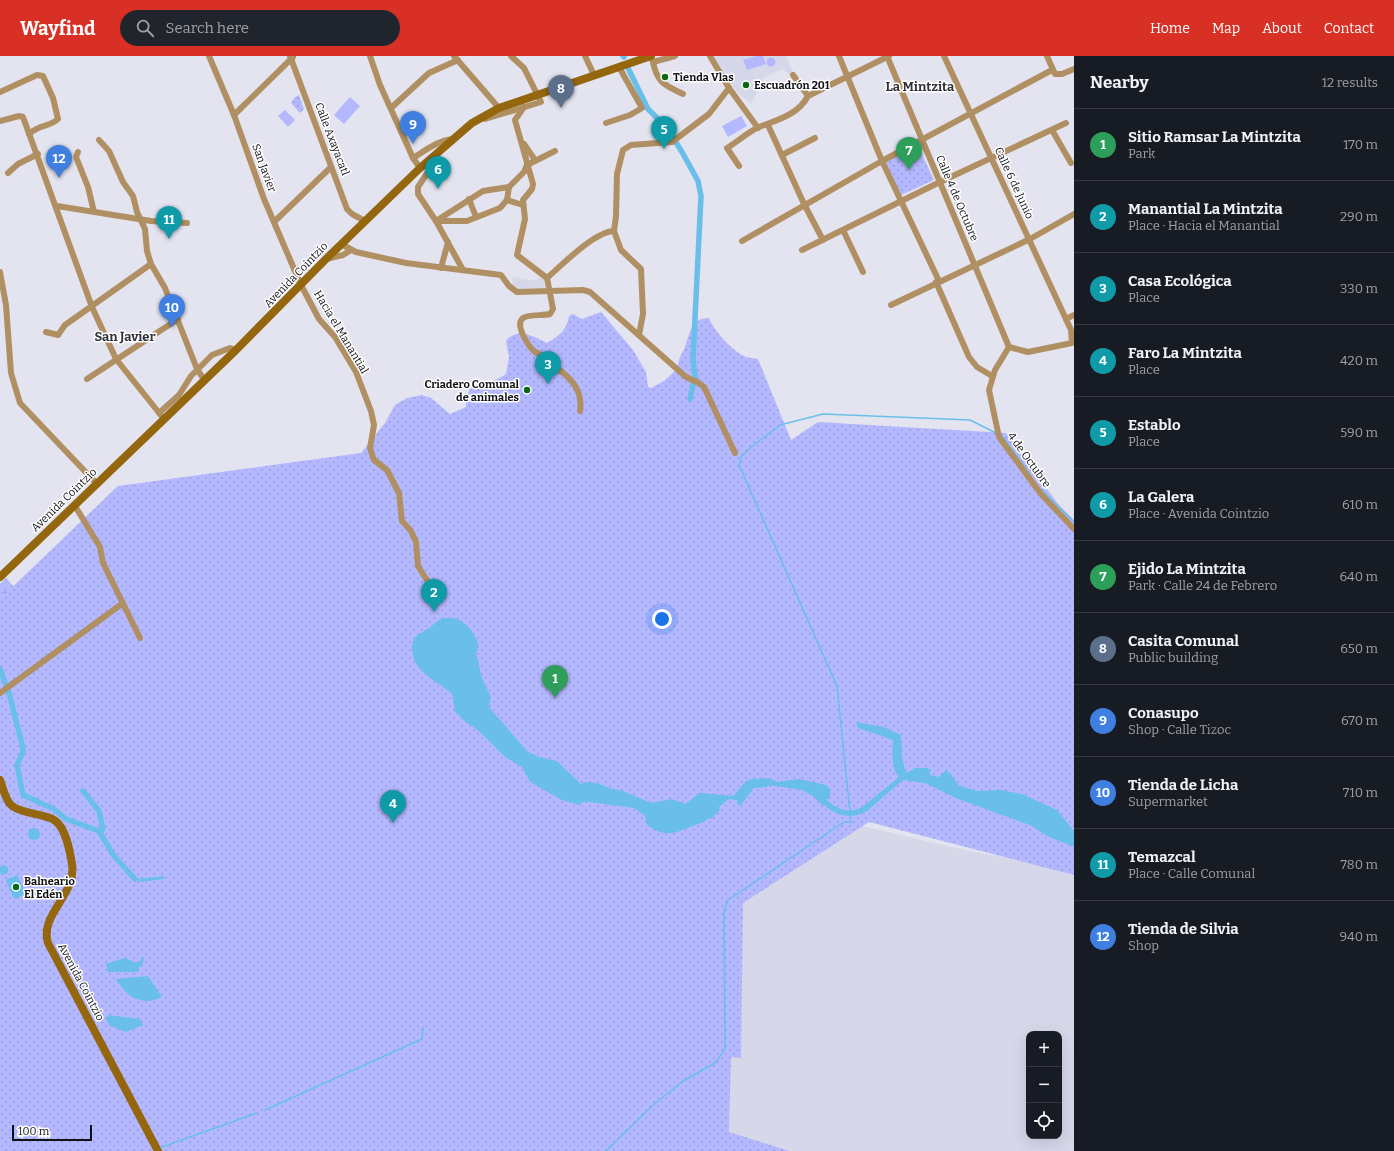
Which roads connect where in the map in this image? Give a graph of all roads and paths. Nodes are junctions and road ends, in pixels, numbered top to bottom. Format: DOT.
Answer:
graph roads {
  1 [pos="216,56"];
  2 [pos="370,56"];
  3 [pos="511,56"];
  4 [pos="585,56"];
  5 [pos="675,56"];
  6 [pos="710,56"];
  7 [pos="839,56"];
  8 [pos="888,56"];
  9 [pos="944,56"];
  10 [pos="1047,56"];
  11 [pos="292,57"];
  12 [pos="456,58"];
  13 [pos="652,58"];
  14 [pos="210,59"];
  15 [pos="619,67"];
  16 [pos="1074,69"];
  17 [pos="1052,70"];
  18 [pos="594,75"];
  19 [pos="793,75"];
  20 [pos="847,75"];
  21 [pos="729,88"];
  22 [pos="0,92"];
  23 [pos="683,94"];
  24 [pos="537,95"];
  25 [pos="808,96"];
  26 [pos="524,107"];
  27 [pos="391,108"];
  28 [pos="499,108"];
  29 [pos="971,114"];
  30 [pos="234,115"];
  31 [pos="0,121"];
  32 [pos="472,123"];
  33 [pos="606,123"];
  34 [pos="1066,123"];
  35 [pos="768,125"];
  36 [pos="758,128"];
  37 [pos="1052,130"];
  38 [pos="29,134"];
  39 [pos="815,138"];
  40 [pos="454,139"];
  41 [pos="521,139"];
  42 [pos="99,140"];
  43 [pos="923,140"];
  44 [pos="555,150"];
  45 [pos="78,152"];
  46 [pos="38,154"];
  47 [pos="782,155"];
  48 [pos="413,158"];
  49 [pos="992,158"];
  50 [pos="429,160"];
  51 [pos="535,160"];
  52 [pos="882,161"];
  53 [pos="1071,163"];
  54 [pos="527,165"];
  55 [pos="739,166"];
  56 [pos="331,167"];
  57 [pos="420,168"];
  58 [pos="8,172"];
  59 [pos="940,182"];
  60 [pos="509,187"];
  61 [pos="469,199"];
  62 [pos="507,200"];
  63 [pos="900,201"];
  64 [pos="804,204"];
  65 [pos="522,205"];
  66 [pos="56,206"];
  67 [pos="94,212"];
  68 [pos="1074,214"];
  69 [pos="476,217"];
  70 [pos="141,220"];
  71 [pos="365,221"];
  72 [pos="436,221"];
  73 [pos="274,222"];
  74 [pos="187,223"];
  75 [pos="843,230"];
  76 [pos="614,231"];
  77 [pos="1030,239"];
  78 [pos="742,240"];
  79 [pos="823,240"];
  80 [pos="448,242"];
  81 [pos="341,244"];
  82 [pos="351,250"];
  83 [pos="802,250"];
  84 [pos="326,259"];
  85 [pos="151,264"];
  86 [pos="974,264"];
  87 [pos="441,268"];
  88 [pos="463,270"];
  89 [pos="0,272"];
  90 [pos="863,272"];
  91 [pos="547,278"];
  92 [pos="938,282"];
  93 [pos="301,285"];
  94 [pos="550,292"];
  95 [pos="891,305"];
  96 [pos="92,307"];
  97 [pos="1074,315"];
  98 [pos="178,319"];
  99 [pos="1066,319"];
  100 [pos="46,332"];
  101 [pos="639,335"];
  102 [pos="1009,347"];
  103 [pos="236,350"];
  104 [pos="116,359"];
  105 [pos="197,369"];
  106 [pos="992,376"];
  107 [pos="88,379"];
  108 [pos="205,380"];
  109 [pos="580,411"];
  110 [pos="162,416"];
  111 [pos="735,453"];
  112 [pos="97,484"];
  113 [pos="75,506"];
  114 [pos="1074,529"];
  115 [pos="0,577"];
  116 [pos="430,585"];
  117 [pos="124,603"];
  118 [pos="140,638"];
  119 [pos="4,690"];
  120 [pos="0,780"];
  121 [pos="158,1151"];
  1 -- 14 [label="street"];
  2 -- 27 [label="street"];
  3 -- 24 [label="street"];
  4 -- 18 [label="street"];
  5 -- 13 [label="street"];
  6 -- 21 [label="street"];
  7 -- 20 [label="street"];
  8 -- 20 [label="street"];
  8 -- 43 [label="street, Calle 4 de Octubre"];
  9 -- 29 [label="street, Calle 6 de Junio"];
  10 -- 17 [label="street"];
  11 -- 30 [label="street"];
  11 -- 56 [label="street, Calle Axayacatl"];
  12 -- 27 [label="street"];
  12 -- 28 [label="street"];
  13 -- 15 [label="main road, Avenida Cointzio"];
  13 -- 23 [label="street"];
  14 -- 30 [label="street, San Javier"];
  15 -- 18 [label="main road, Avenida Cointzio"];
  15 -- 33 [label="street"];
  16 -- 17 [label="street"];
  17 -- 29 [label="street"];
  18 -- 24 [label="main road, Avenida Cointzio"];
  19 -- 25 [label="street"];
  20 -- 25 [label="street"];
  20 -- 52 [label="street"];
  21 -- 36 [label="street"];
  21 -- 76 [label="street"];
  22 -- 38 [label="street"];
  24 -- 26 [label="street"];
  24 -- 28 [label="main road, Avenida Cointzio"];
  25 -- 35 [label="street"];
  26 -- 32 [label="street"];
  26 -- 41 [label="street"];
  27 -- 48 [label="street"];
  28 -- 32 [label="main road, Avenida Cointzio"];
  29 -- 43 [label="street"];
  29 -- 49 [label="street, Calle 6 de Junio"];
  30 -- 73 [label="street, San Javier"];
  31 -- 38 [label="street"];
  32 -- 40 [label="main road, Avenida Cointzio"];
  34 -- 37 [label="street"];
  35 -- 36 [label="street"];
  35 -- 47 [label="street"];
  36 -- 55 [label="street"];
  37 -- 49 [label="street"];
  37 -- 53 [label="street"];
  38 -- 46 [label="street"];
  39 -- 47 [label="street"];
  40 -- 48 [label="street"];
  40 -- 50 [label="main road, Avenida Cointzio"];
  41 -- 51 [label="street"];
  41 -- 54 [label="street"];
  42 -- 70 [label="street"];
  43 -- 52 [label="street"];
  43 -- 59 [label="street, Calle 4 de Octubre"];
  44 -- 51 [label="street"];
  45 -- 67 [label="street"];
  46 -- 58 [label="street"];
  46 -- 66 [label="street"];
  47 -- 64 [label="street"];
  48 -- 57 [label="street"];
  49 -- 59 [label="street"];
  49 -- 77 [label="street, Calle 6 de Junio"];
  50 -- 57 [label="main road, Avenida Cointzio"];
  50 -- 72 [label="street"];
  51 -- 54 [label="street"];
  52 -- 63 [label="street"];
  52 -- 64 [label="street"];
  54 -- 60 [label="street"];
  54 -- 65 [label="street"];
  56 -- 71 [label="street, Calle Axayacatl"];
  56 -- 73 [label="street"];
  57 -- 71 [label="main road, Avenida Cointzio"];
  59 -- 63 [label="street"];
  59 -- 86 [label="street, Calle 4 de Octubre"];
  60 -- 61 [label="street"];
  60 -- 62 [label="street"];
  61 -- 69 [label="street"];
  61 -- 72 [label="street"];
  62 -- 65 [label="street"];
  62 -- 69 [label="street"];
  63 -- 75 [label="street"];
  63 -- 92 [label="street"];
  64 -- 78 [label="street"];
  64 -- 79 [label="street"];
  65 -- 91 [label="street"];
  66 -- 67 [label="street"];
  66 -- 96 [label="street"];
  67 -- 70 [label="street"];
  68 -- 77 [label="street"];
  69 -- 72 [label="street"];
  70 -- 74 [label="street"];
  70 -- 85 [label="street"];
  71 -- 81 [label="main road, Avenida Cointzio"];
  72 -- 80 [label="street"];
  73 -- 93 [label="street, San Javier"];
  75 -- 79 [label="street"];
  75 -- 90 [label="street"];
  76 -- 91 [label="street"];
  76 -- 101 [label="street"];
  77 -- 86 [label="street"];
  77 -- 99 [label="street, Calle 6 de Junio"];
  79 -- 83 [label="street"];
  80 -- 87 [label="street"];
  80 -- 88 [label="street"];
  81 -- 82 [label="street"];
  81 -- 84 [label="main road, Avenida Cointzio"];
  82 -- 84 [label="street"];
  82 -- 87 [label="street"];
  84 -- 93 [label="main road, Avenida Cointzio"];
  85 -- 96 [label="street"];
  85 -- 98 [label="street"];
  86 -- 92 [label="street"];
  86 -- 102 [label="street, Calle 4 de Octubre"];
  87 -- 88 [label="street"];
  88 -- 94 [label="street"];
  89 -- 112 [label="street"];
  91 -- 94 [label="street"];
  92 -- 95 [label="street"];
  92 -- 106 [label="street"];
  93 -- 103 [label="main road, Avenida Cointzio"];
  93 -- 116 [label="street, Hacia el Manantial"];
  94 -- 101 [label="street"];
  94 -- 109 [label="street"];
  96 -- 100 [label="street"];
  96 -- 104 [label="street"];
  97 -- 99 [label="street"];
  98 -- 104 [label="street"];
  98 -- 105 [label="street"];
  99 -- 102 [label="street, Calle 6 de Junio"];
  101 -- 111 [label="street"];
  102 -- 106 [label="street, 4 de Octubre"];
  103 -- 105 [label="street"];
  103 -- 108 [label="main road, Avenida Cointzio"];
  104 -- 107 [label="street"];
  104 -- 110 [label="street"];
  105 -- 108 [label="street"];
  105 -- 110 [label="street"];
  106 -- 114 [label="street, 4 de Octubre"];
  108 -- 110 [label="main road, Avenida Cointzio"];
  110 -- 112 [label="main road, Avenida Cointzio"];
  112 -- 113 [label="main road, Avenida Cointzio"];
  113 -- 115 [label="main road, Avenida Cointzio"];
  113 -- 117 [label="street"];
  117 -- 118 [label="street"];
  117 -- 119 [label="street"];
  120 -- 121 [label="main road, Avenida Cointzio"];
}
